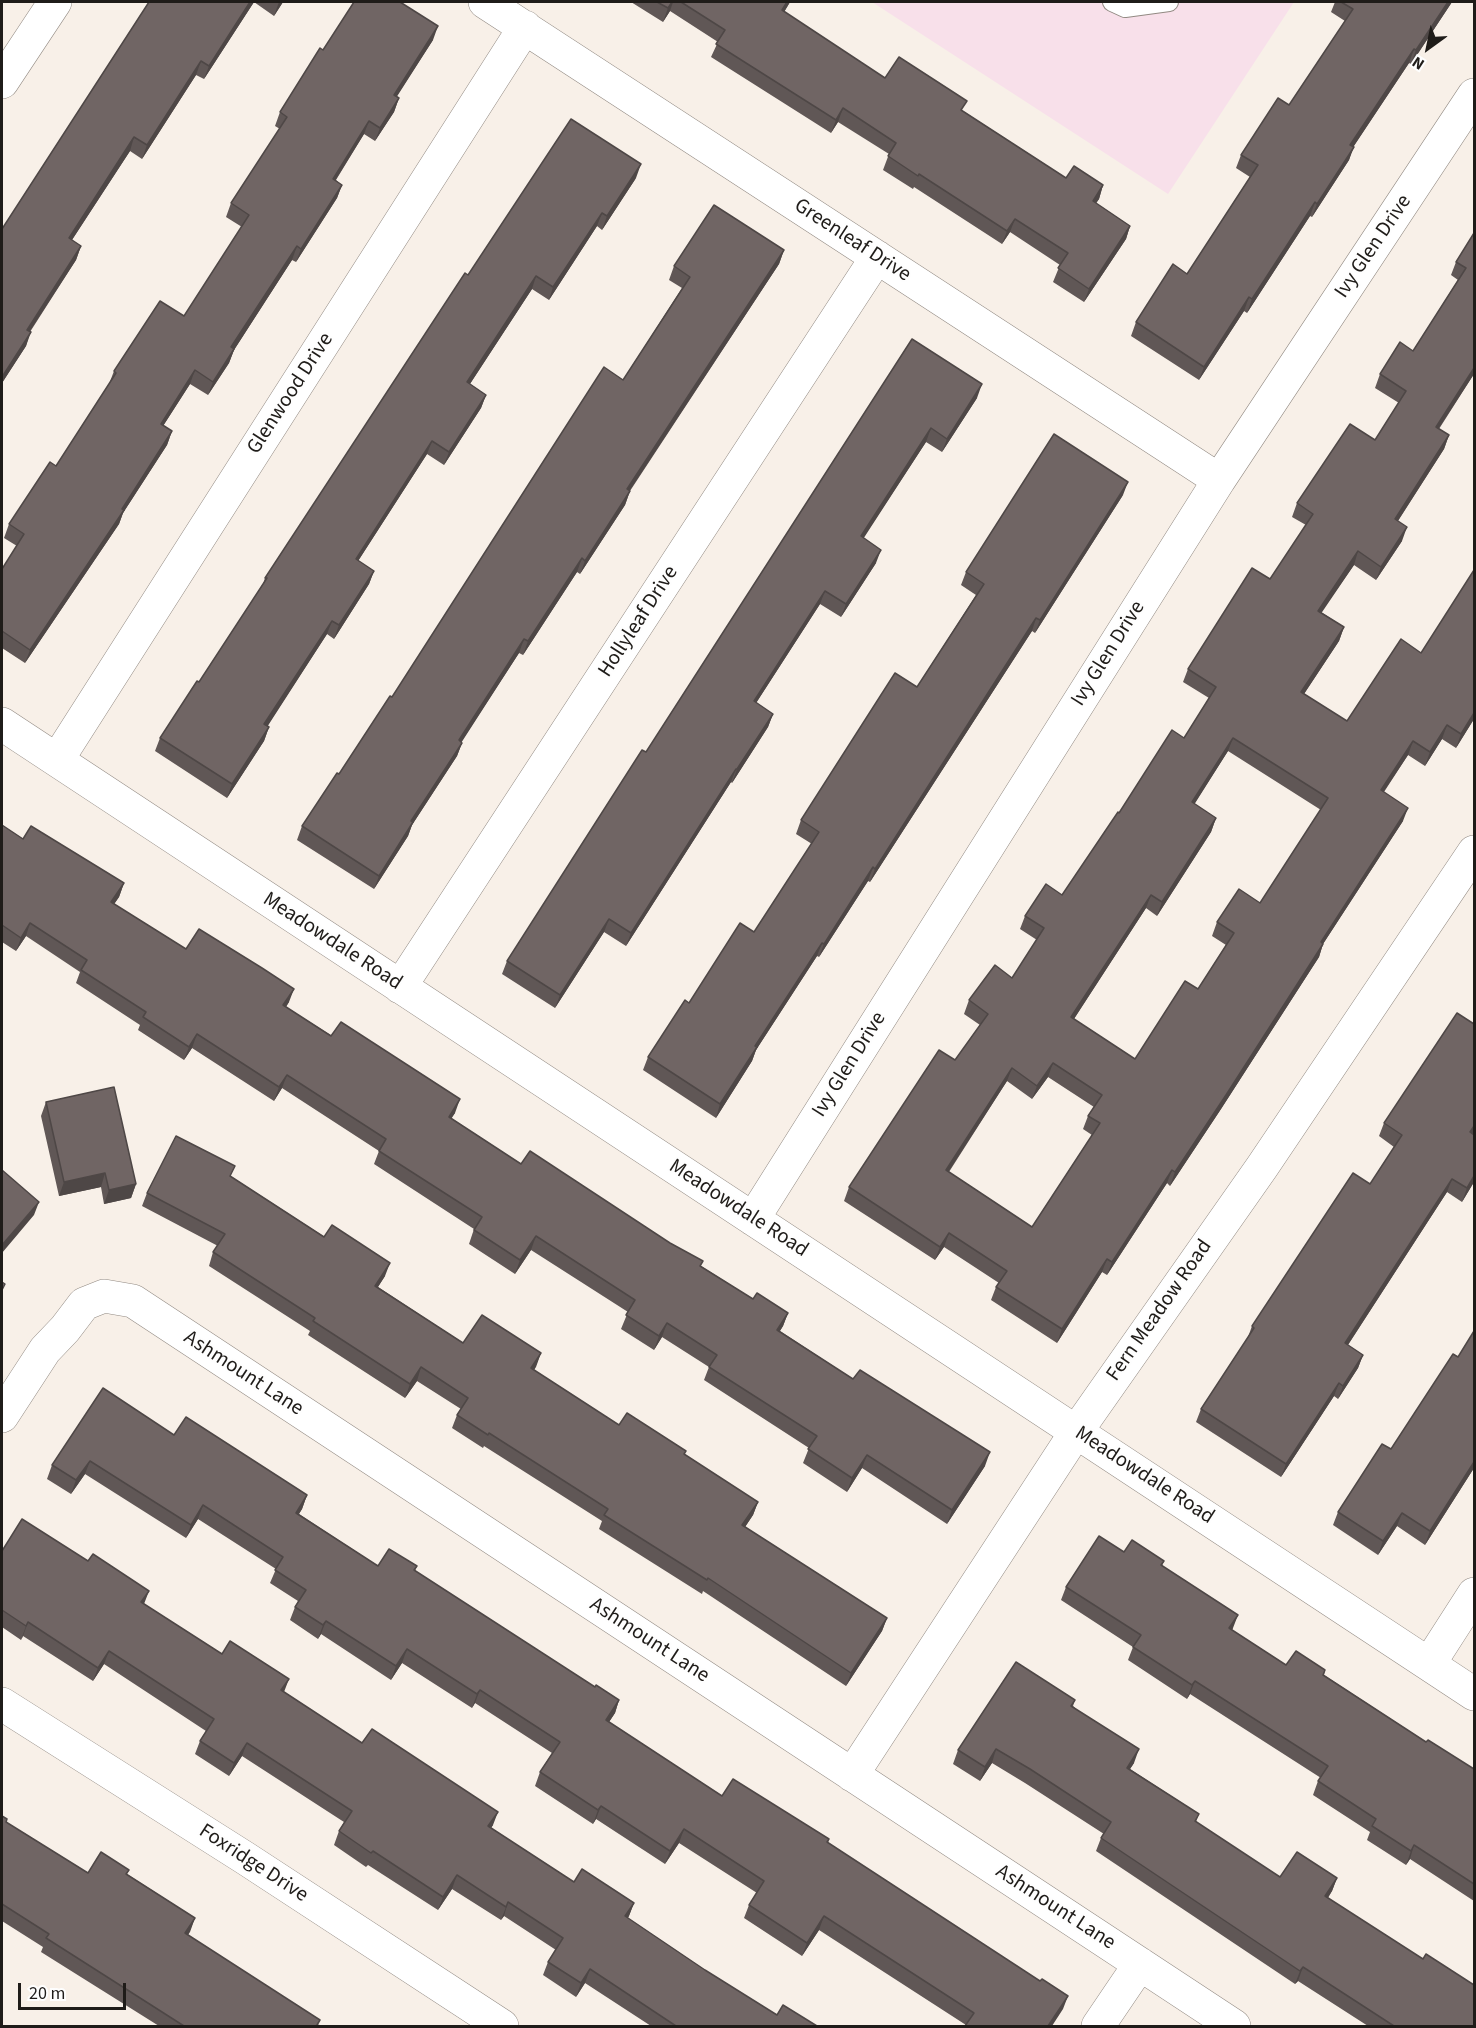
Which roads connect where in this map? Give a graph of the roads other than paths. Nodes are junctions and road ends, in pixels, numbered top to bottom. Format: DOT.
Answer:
graph roads {
  1 [pos="55,2"];
  2 [pos="485,2"];
  3 [pos="1112,2"];
  4 [pos="1169,2"];
  5 [pos="525,27"];
  6 [pos="2,82"];
  7 [pos="1474,95"];
  8 [pos="877,257"];
  9 [pos="1219,480"];
  10 [pos="2,724"];
  11 [pos="57,760"];
  12 [pos="1474,852"];
  13 [pos="400,987"];
  14 [pos="753,1219"];
  15 [pos="2,1416"];
  16 [pos="1076,1432"];
  17 [pos="1474,1594"];
  18 [pos="1429,1664"];
  19 [pos="1474,1694"];
  20 [pos="2,1704"];
  21 [pos="852,1775"];
  22 [pos="1140,1964"];
  23 [pos="502,2026"];
  24 [pos="1098,2026"];
  25 [pos="1234,2026"];
  1 -- 6 [label="street"];
  2 -- 5 [label="street, Greenleaf Drive"];
  3 -- 4 [label="lane"];
  5 -- 8 [label="street, Greenleaf Drive"];
  5 -- 11 [label="street, Glenwood Drive"];
  7 -- 9 [label="street, Ivy Glen Drive"];
  8 -- 9 [label="street, Greenleaf Drive"];
  8 -- 13 [label="street, Hollyleaf Drive"];
  9 -- 14 [label="street, Ivy Glen Drive"];
  10 -- 11 [label="street, Meadowdale Road"];
  11 -- 13 [label="street, Meadowdale Road"];
  12 -- 16 [label="street, Fern Meadow Road"];
  13 -- 14 [label="street, Meadowdale Road"];
  14 -- 16 [label="street, Meadowdale Road"];
  15 -- 21 [label="street, Ashmount Lane"];
  16 -- 18 [label="street, Meadowdale Road"];
  16 -- 21 [label="street, Fern Meadow Road"];
  17 -- 18 [label="street"];
  18 -- 19 [label="street, Meadowdale Road"];
  20 -- 23 [label="street, Foxridge Drive"];
  21 -- 22 [label="street, Ashmount Lane"];
  22 -- 24 [label="street"];
  22 -- 25 [label="street, Ashmount Lane"];
}
